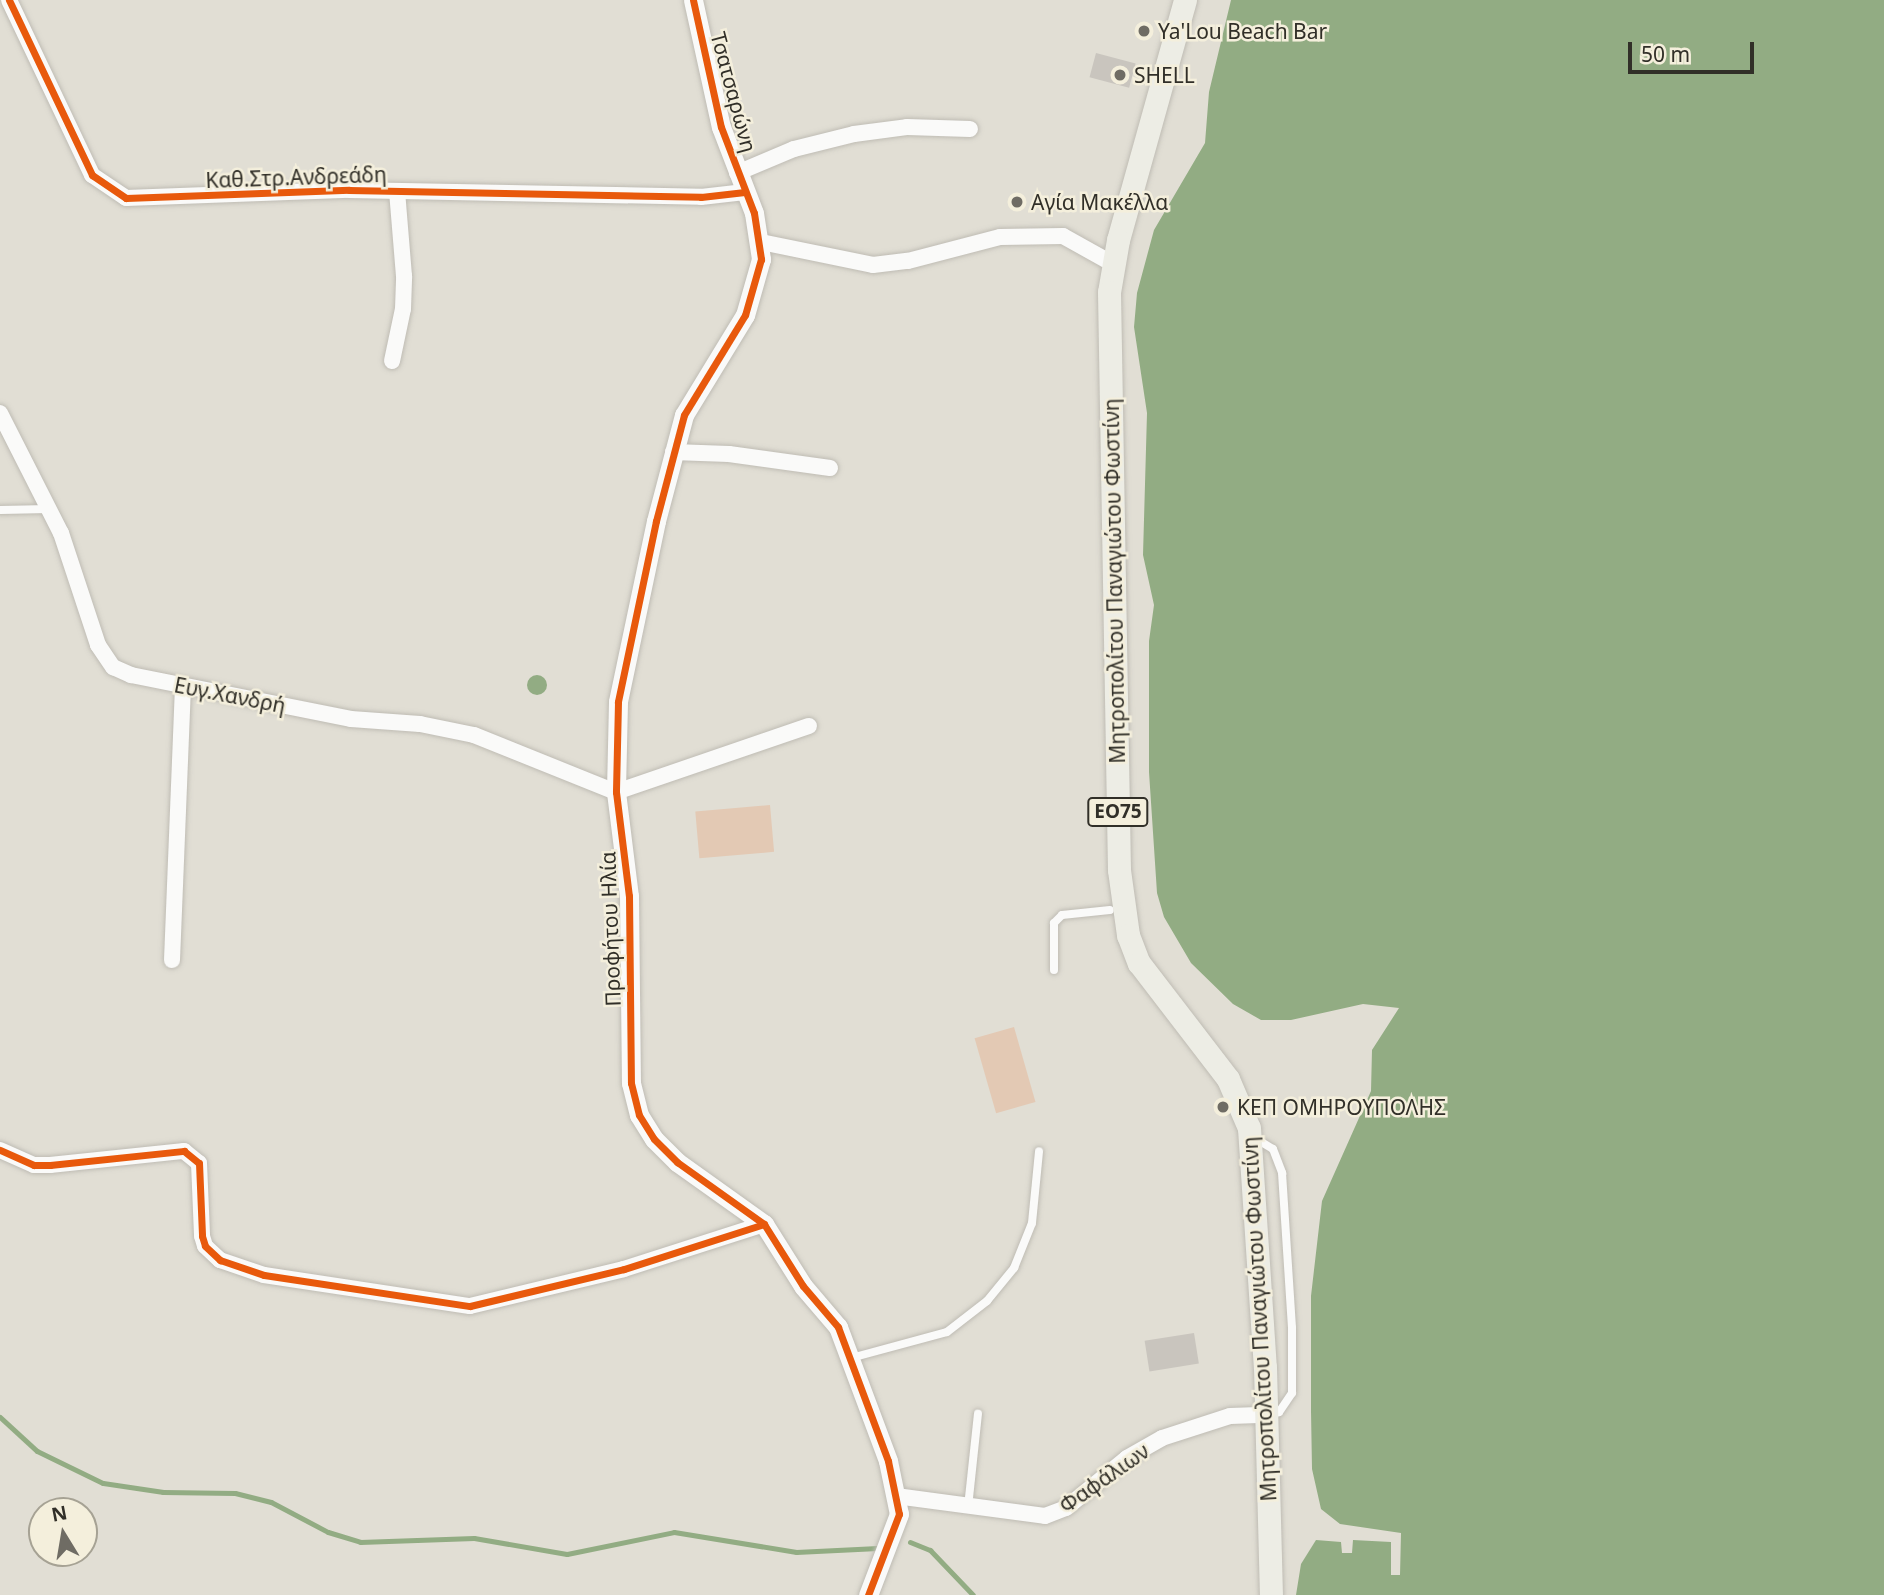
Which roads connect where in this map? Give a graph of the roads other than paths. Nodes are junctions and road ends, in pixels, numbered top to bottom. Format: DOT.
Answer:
graph roads {
  1 [pos="9,0"];
  2 [pos="693,0"];
  3 [pos="1172,0"];
  4 [pos="1185,0"];
  5 [pos="971,129"];
  6 [pos="737,173"];
  7 [pos="397,191"];
  8 [pos="744,192"];
  9 [pos="761,242"];
  10 [pos="1108,260"];
  11 [pos="392,361"];
  12 [pos="0,413"];
  13 [pos="673,452"];
  14 [pos="830,468"];
  15 [pos="49,509"];
  16 [pos="0,510"];
  17 [pos="184,685"];
  18 [pos="809,726"];
  19 [pos="616,792"];
  20 [pos="1110,910"];
  21 [pos="172,960"];
  22 [pos="1054,970"];
  23 [pos="0,1150"];
  24 [pos="1039,1150"];
  25 [pos="764,1224"];
  26 [pos="851,1358"];
  27 [pos="978,1415"];
  28 [pos="1260,1415"];
  29 [pos="896,1496"];
  30 [pos="968,1507"];
  31 [pos="868,1595"];
  32 [pos="1259,1595"];
  33 [pos="1271,1595"];
  1 -- 7 [label="street, Καθ.Στρ.Ανδρεάδη"];
  2 -- 6 [label="street, Τσατσαρώνη"];
  3 -- 10 [label="main road, Μητροπολίτου Παναγιώτου Φωστίνη / ΕΟ75"];
  4 -- 10 [label="main road, Μητροπολίτου Παναγιώτου Φωστίνη / ΕΟ75"];
  5 -- 6 [label="street"];
  6 -- 8 [label="street, Τσατσαρώνη"];
  7 -- 8 [label="street, Καθ.Στρ.Ανδρεάδη"];
  7 -- 11 [label="street"];
  8 -- 9 [label="street, Προφήτου Ηλία"];
  9 -- 10 [label="street"];
  9 -- 13 [label="street, Προφήτου Ηλία"];
  10 -- 20 [label="main road, Μητροπολίτου Παναγιώτου Φωστίνη / ΕΟ75"];
  10 -- 28 [label="main road, Μητροπολίτου Παναγιώτου Φωστίνη / ΕΟ75"];
  12 -- 15 [label="street, Ευγ.Χανδρή"];
  13 -- 14 [label="street"];
  13 -- 19 [label="street, Προφήτου Ηλία"];
  15 -- 16 [label="lane"];
  15 -- 17 [label="street, Ευγ.Χανδρή"];
  17 -- 19 [label="street, Ευγ.Χανδρή"];
  17 -- 21 [label="street"];
  18 -- 19 [label="street"];
  19 -- 25 [label="street, Προφήτου Ηλία"];
  20 -- 22 [label="lane"];
  20 -- 28 [label="main road, Μητροπολίτου Παναγιώτου Φωστίνη / ΕΟ75"];
  23 -- 25 [label="street"];
  24 -- 26 [label="lane"];
  25 -- 26 [label="street, Προφήτου Ηλία"];
  26 -- 29 [label="street, Προφήτου Ηλία"];
  27 -- 30 [label="lane"];
  28 -- 30 [label="street, Φαφάλιων"];
  28 -- 32 [label="main road, Μητροπολίτου Παναγιώτου Φωστίνη / ΕΟ75"];
  28 -- 33 [label="main road, Μητροπολίτου Παναγιώτου Φωστίνη / ΕΟ75"];
  29 -- 30 [label="street, Φαφάλιων"];
  29 -- 31 [label="street, Προφήτου Ηλία"];
}
